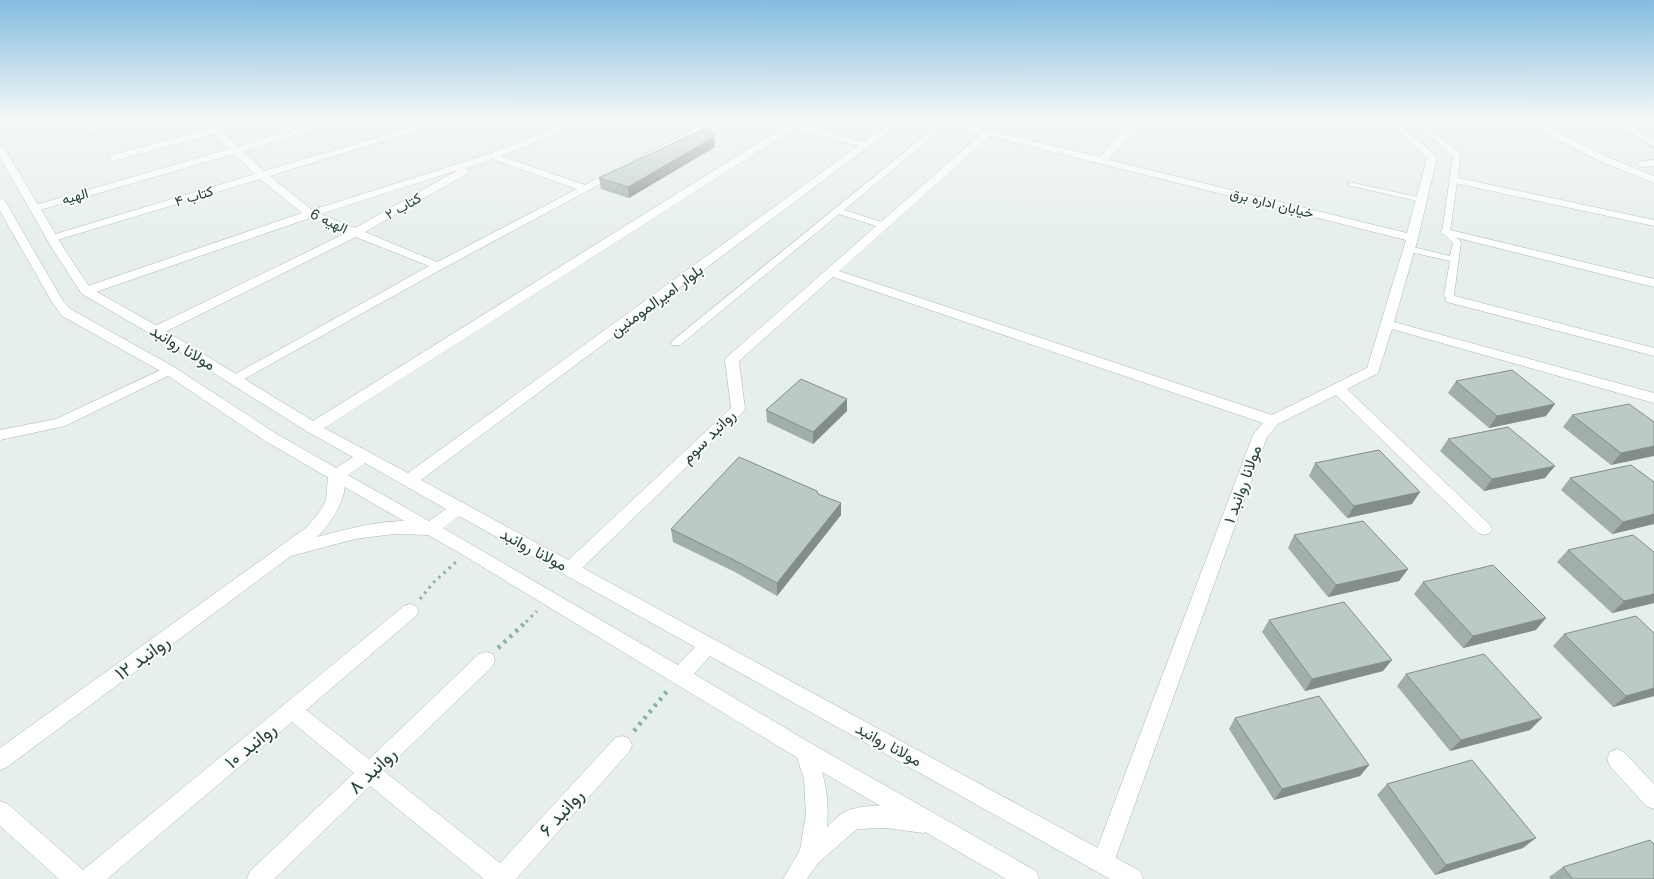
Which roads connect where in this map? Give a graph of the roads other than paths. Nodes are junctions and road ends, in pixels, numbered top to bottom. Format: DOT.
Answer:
graph roads {
  1 [pos="7,160"];
  2 [pos="199,160"];
  3 [pos="247,160"];
  4 [pos="315,160"];
  5 [pos="479,160"];
  6 [pos="485,160"];
  7 [pos="504,160"];
  8 [pos="640,160"];
  9 [pos="738,160"];
  10 [pos="846,160"];
  11 [pos="900,160"];
  12 [pos="958,160"];
  13 [pos="1098,160"];
  14 [pos="1431,160"];
  15 [pos="1456,160"];
  16 [pos="1606,160"];
  17 [pos="1632,160"];
  18 [pos="1102,161"];
  19 [pos="1654,163"];
  20 [pos="1641,164"];
  21 [pos="1654,168"];
  22 [pos="263,176"];
  23 [pos="1454,180"];
  24 [pos="1654,180"];
  25 [pos="1352,184"];
  26 [pos="585,188"];
  27 [pos="1422,200"];
  28 [pos="0,201"];
  29 [pos="36,208"];
  30 [pos="838,211"];
  31 [pos="310,214"];
  32 [pos="1654,223"];
  33 [pos="885,226"];
  34 [pos="1446,232"];
  35 [pos="355,233"];
  36 [pos="1411,243"];
  37 [pos="47,251"];
  38 [pos="1455,260"];
  39 [pos="438,266"];
  40 [pos="832,273"];
  41 [pos="1654,284"];
  42 [pos="86,291"];
  43 [pos="1452,299"];
  44 [pos="1388,324"];
  45 [pos="156,331"];
  46 [pos="676,343"];
  47 [pos="1654,352"];
  48 [pos="169,370"];
  49 [pos="237,379"];
  50 [pos="1338,389"];
  51 [pos="1654,398"];
  52 [pos="1273,421"];
  53 [pos="313,428"];
  54 [pos="0,435"];
  55 [pos="365,456"];
  56 [pos="336,475"];
  57 [pos="409,480"];
  58 [pos="458,508"];
  59 [pos="430,529"];
  60 [pos="1484,529"];
  61 [pos="284,553"];
  62 [pos="570,569"];
  63 [pos="410,611"];
  64 [pos="709,645"];
  65 [pos="486,660"];
  66 [pos="680,676"];
  67 [pos="292,710"];
  68 [pos="622,745"];
  69 [pos="805,751"];
  70 [pos="1617,759"];
  71 [pos="0,760"];
  72 [pos="369,772"];
  73 [pos="1654,799"];
  74 [pos="0,812"];
  75 [pos="928,822"];
  76 [pos="810,855"];
  77 [pos="1103,862"];
  78 [pos="76,879"];
  79 [pos="89,879"];
  80 [pos="258,879"];
  81 [pos="501,879"];
  82 [pos="794,879"];
  83 [pos="1028,879"];
  84 [pos="1132,879"];
  1 -- 29 [label="street, مولانا روانبد"];
  2 -- 29 [label="street, الهیه"];
  3 -- 22 [label="street, الهیه 6"];
  4 -- 22 [label="street, کتاب ۴"];
  5 -- 31 [label="street"];
  6 -- 35 [label="street, کتاب ۲"];
  7 -- 26 [label="street"];
  8 -- 26 [label="street"];
  9 -- 53 [label="street"];
  10 -- 57 [label="street, بلوار امیرالمومنین"];
  11 -- 30 [label="lane"];
  12 -- 33 [label="street"];
  13 -- 18 [label="street, خیابان اداره برق"];
  14 -- 27 [label="street, مولانا روانبد ۱"];
  15 -- 23 [label="lane"];
  16 -- 24 [label="street"];
  17 -- 20 [label="street"];
  18 -- 36 [label="street, خیابان اداره برق"];
  19 -- 20 [label="street"];
  20 -- 21 [label="street"];
  22 -- 31 [label="street, الهیه 6"];
  22 -- 37 [label="street, کتاب ۴"];
  23 -- 32 [label="street"];
  23 -- 34 [label="lane"];
  25 -- 27 [label="lane"];
  26 -- 39 [label="street"];
  27 -- 36 [label="street, مولانا روانبد ۱"];
  28 -- 37 [label="street, مولانا روانبد"];
  29 -- 37 [label="street, مولانا روانبد"];
  30 -- 33 [label="lane"];
  30 -- 46 [label="lane"];
  31 -- 35 [label="street, الهیه 6"];
  31 -- 42 [label="street"];
  33 -- 40 [label="street"];
  34 -- 38 [label="lane"];
  34 -- 41 [label="street"];
  35 -- 39 [label="street, الهیه 6"];
  35 -- 45 [label="street, کتاب ۲"];
  36 -- 38 [label="lane"];
  36 -- 44 [label="street, مولانا روانبد ۱"];
  37 -- 42 [label="street, مولانا روانبد"];
  37 -- 48 [label="street, مولانا روانبد"];
  38 -- 43 [label="lane"];
  39 -- 49 [label="street"];
  40 -- 52 [label="street"];
  40 -- 62 [label="street, روانبد سوم"];
  42 -- 45 [label="street, مولانا روانبد"];
  43 -- 47 [label="street"];
  44 -- 50 [label="street, مولانا روانبد ۱"];
  44 -- 51 [label="street"];
  45 -- 49 [label="street, مولانا روانبد"];
  48 -- 54 [label="street"];
  48 -- 56 [label="street, مولانا روانبد"];
  49 -- 53 [label="street, مولانا روانبد"];
  50 -- 52 [label="street, مولانا روانبد ۱"];
  50 -- 60 [label="street"];
  52 -- 77 [label="street, مولانا روانبد ۱"];
  53 -- 55 [label="street, مولانا روانبد"];
  55 -- 56 [label="street"];
  55 -- 57 [label="street, مولانا روانبد"];
  56 -- 59 [label="street, مولانا روانبد"];
  56 -- 61 [label="street, روانبد ۱۲"];
  57 -- 58 [label="street, مولانا روانبد"];
  58 -- 59 [label="street"];
  58 -- 62 [label="street, مولانا روانبد"];
  59 -- 61 [label="street"];
  59 -- 66 [label="street, مولانا روانبد"];
  61 -- 71 [label="street, روانبد ۱۲"];
  62 -- 64 [label="street, مولانا روانبد"];
  63 -- 67 [label="street, روانبد ۱۰"];
  64 -- 66 [label="street"];
  64 -- 77 [label="street, مولانا روانبد"];
  65 -- 72 [label="street, روانبد ۸"];
  66 -- 69 [label="street, مولانا روانبد"];
  67 -- 72 [label="street"];
  67 -- 79 [label="street, روانبد ۱۰"];
  68 -- 81 [label="street, روانبد ۶"];
  69 -- 75 [label="street, مولانا روانبد"];
  69 -- 76 [label="street"];
  70 -- 73 [label="street"];
  72 -- 80 [label="street, روانبد ۸"];
  72 -- 81 [label="street"];
  74 -- 78 [label="street"];
  75 -- 76 [label="street"];
  75 -- 83 [label="street, مولانا روانبد"];
  76 -- 82 [label="street"];
  77 -- 84 [label="street, مولانا روانبد"];
}
